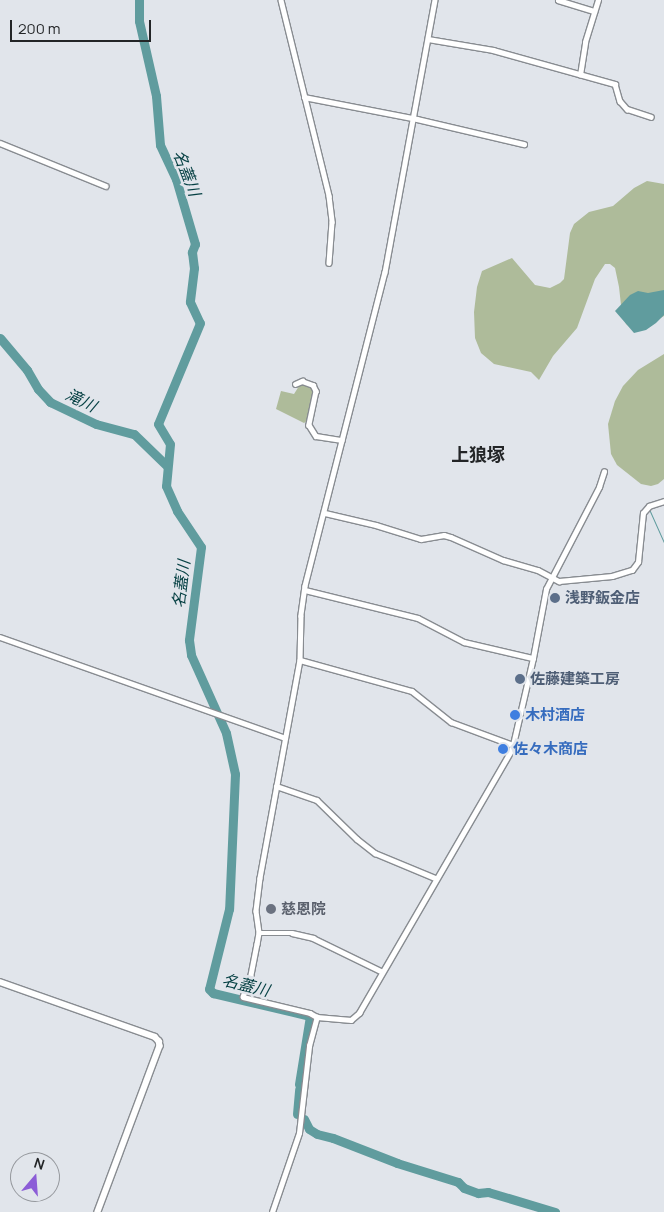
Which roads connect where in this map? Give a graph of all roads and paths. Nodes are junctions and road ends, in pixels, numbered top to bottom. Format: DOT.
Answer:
graph roads {
  1 [pos="281,0"];
  2 [pos="435,0"];
  3 [pos="558,0"];
  4 [pos="598,0"];
  5 [pos="594,11"];
  6 [pos="428,39"];
  7 [pos="580,75"];
  8 [pos="304,97"];
  9 [pos="651,117"];
  10 [pos="413,118"];
  11 [pos="0,144"];
  12 [pos="524,144"];
  13 [pos="106,186"];
  14 [pos="329,263"];
  15 [pos="295,384"];
  16 [pos="342,440"];
  17 [pos="604,472"];
  18 [pos="664,501"];
  19 [pos="325,514"];
  20 [pos="551,578"];
  21 [pos="305,590"];
  22 [pos="0,637"];
  23 [pos="533,658"];
  24 [pos="300,660"];
  25 [pos="285,738"];
  26 [pos="513,745"];
  27 [pos="276,786"];
  28 [pos="435,878"];
  29 [pos="259,933"];
  30 [pos="381,971"];
  31 [pos="0,982"];
  32 [pos="317,1017"];
  33 [pos="98,1212"];
  34 [pos="272,1212"];
  1 -- 8 [label="street"];
  2 -- 6 [label="street"];
  3 -- 5 [label="street"];
  4 -- 5 [label="street"];
  5 -- 7 [label="street"];
  6 -- 7 [label="street"];
  6 -- 10 [label="street"];
  7 -- 9 [label="street"];
  8 -- 10 [label="street"];
  8 -- 14 [label="street"];
  10 -- 12 [label="street"];
  10 -- 16 [label="street"];
  11 -- 13 [label="street"];
  15 -- 16 [label="street"];
  16 -- 19 [label="street"];
  17 -- 20 [label="street"];
  18 -- 20 [label="street"];
  19 -- 20 [label="street"];
  19 -- 21 [label="street"];
  20 -- 23 [label="street"];
  21 -- 23 [label="street"];
  21 -- 24 [label="street"];
  22 -- 25 [label="street"];
  23 -- 26 [label="street"];
  24 -- 25 [label="street"];
  24 -- 26 [label="street"];
  25 -- 27 [label="street"];
  26 -- 28 [label="street"];
  27 -- 28 [label="street"];
  27 -- 29 [label="street"];
  28 -- 30 [label="street"];
  29 -- 30 [label="street"];
  29 -- 32 [label="street"];
  30 -- 32 [label="street"];
  31 -- 33 [label="street"];
  32 -- 34 [label="street"];
}
